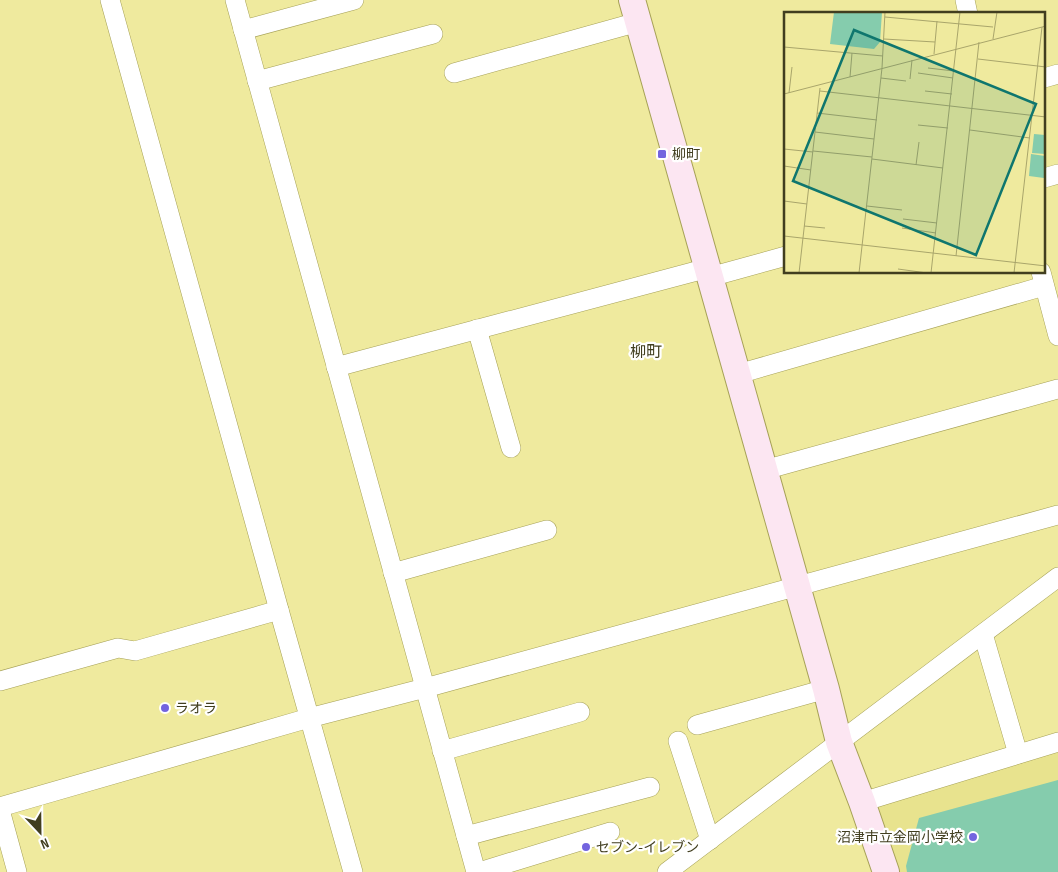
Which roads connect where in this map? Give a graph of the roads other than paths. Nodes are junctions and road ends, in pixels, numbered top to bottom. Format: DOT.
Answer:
graph roads {
  1 [pos="110,0"];
  2 [pos="235,0"];
  3 [pos="354,0"];
  4 [pos="635,11"];
  5 [pos="243,30"];
  6 [pos="433,34"];
  7 [pos="454,73"];
  8 [pos="257,81"];
  9 [pos="784,256"];
  10 [pos="709,273"];
  11 [pos="1043,279"];
  12 [pos="477,329"];
  13 [pos="1058,336"];
  14 [pos="336,367"];
  15 [pos="738,374"];
  16 [pos="1058,389"];
  17 [pos="511,448"];
  18 [pos="764,470"];
  19 [pos="1058,515"];
  20 [pos="547,530"];
  21 [pos="393,573"];
  22 [pos="1058,577"];
  23 [pos="796,586"];
  24 [pos="279,610"];
  25 [pos="983,634"];
  26 [pos="0,681"];
  27 [pos="425,688"];
  28 [pos="826,689"];
  29 [pos="580,712"];
  30 [pos="309,718"];
  31 [pos="697,725"];
  32 [pos="678,741"];
  33 [pos="839,742"];
  34 [pos="1058,742"];
  35 [pos="442,751"];
  36 [pos="1018,754"];
  37 [pos="650,787"];
  38 [pos="862,802"];
  39 [pos="0,808"];
  40 [pos="610,832"];
  41 [pos="466,836"];
  42 [pos="710,840"];
  43 [pos="17,872"];
  44 [pos="353,872"];
  45 [pos="478,872"];
  46 [pos="667,872"];
  47 [pos="886,872"];
  1 -- 24 [label="street"];
  2 -- 5 [label="street"];
  3 -- 5 [label="street"];
  4 -- 7 [label="street"];
  4 -- 10 [label="street"];
  5 -- 8 [label="street"];
  6 -- 8 [label="street"];
  8 -- 14 [label="street"];
  9 -- 10 [label="street"];
  10 -- 12 [label="street"];
  10 -- 15 [label="street"];
  11 -- 13 [label="street"];
  11 -- 15 [label="street"];
  12 -- 14 [label="street"];
  12 -- 17 [label="street"];
  14 -- 21 [label="street"];
  15 -- 18 [label="street"];
  16 -- 18 [label="street"];
  18 -- 23 [label="street"];
  19 -- 23 [label="street"];
  20 -- 21 [label="street"];
  21 -- 27 [label="street"];
  22 -- 25 [label="street"];
  23 -- 27 [label="street"];
  23 -- 28 [label="street"];
  24 -- 26 [label="street"];
  24 -- 30 [label="street"];
  25 -- 33 [label="street"];
  25 -- 36 [label="street"];
  27 -- 30 [label="street"];
  27 -- 35 [label="street"];
  28 -- 31 [label="street"];
  28 -- 33 [label="street"];
  29 -- 35 [label="street"];
  30 -- 39 [label="street"];
  30 -- 44 [label="street"];
  32 -- 42 [label="street"];
  33 -- 38 [label="street"];
  33 -- 42 [label="street"];
  34 -- 36 [label="street"];
  35 -- 41 [label="street"];
  36 -- 38 [label="street"];
  37 -- 41 [label="street"];
  38 -- 47 [label="street"];
  39 -- 43 [label="street"];
  40 -- 45 [label="street"];
  41 -- 45 [label="street"];
  42 -- 46 [label="street"];
}
